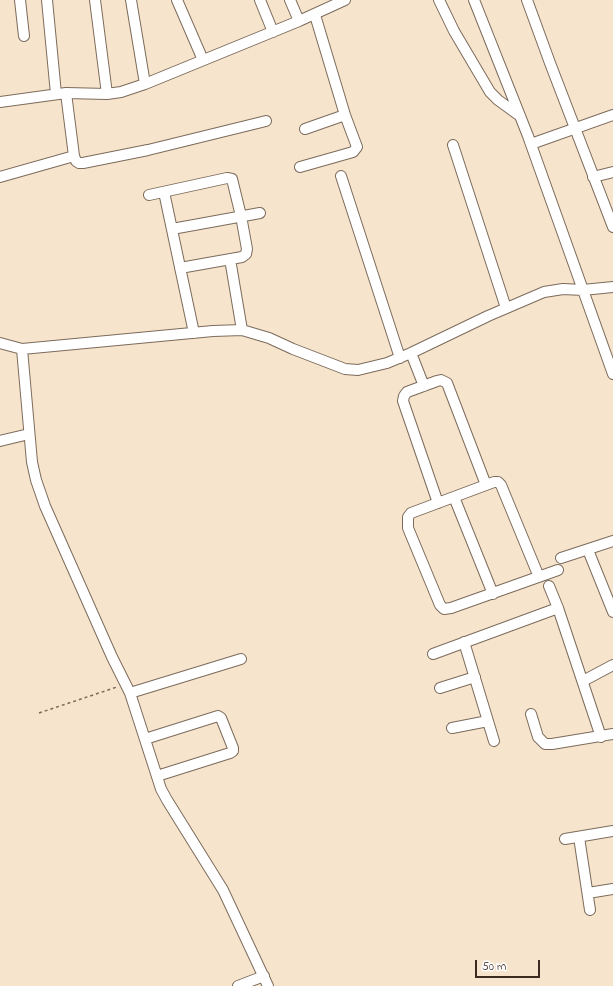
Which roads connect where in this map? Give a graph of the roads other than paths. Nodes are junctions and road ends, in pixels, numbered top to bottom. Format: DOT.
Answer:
graph roads {
  1 [pos="20,0"];
  2 [pos="47,0"];
  3 [pos="95,0"];
  4 [pos="131,0"];
  5 [pos="178,0"];
  6 [pos="260,0"];
  7 [pos="290,0"];
  8 [pos="346,0"];
  9 [pos="439,0"];
  10 [pos="474,0"];
  11 [pos="527,0"];
  12 [pos="315,15"];
  13 [pos="299,22"];
  14 [pos="273,32"];
  15 [pos="24,36"];
  16 [pos="203,60"];
  17 [pos="145,84"];
  18 [pos="61,94"];
  19 [pos="108,94"];
  20 [pos="0,102"];
  21 [pos="345,115"];
  22 [pos="520,116"];
  23 [pos="613,116"];
  24 [pos="266,121"];
  25 [pos="305,129"];
  26 [pos="575,130"];
  27 [pos="531,144"];
  28 [pos="453,145"];
  29 [pos="74,156"];
  30 [pos="300,167"];
  31 [pos="613,172"];
  32 [pos="0,175"];
  33 [pos="341,176"];
  34 [pos="593,177"];
  35 [pos="164,192"];
  36 [pos="149,195"];
  37 [pos="260,213"];
  38 [pos="241,216"];
  39 [pos="612,224"];
  40 [pos="172,229"];
  41 [pos="230,260"];
  42 [pos="180,268"];
  43 [pos="613,287"];
  44 [pos="583,290"];
  45 [pos="506,308"];
  46 [pos="242,330"];
  47 [pos="194,333"];
  48 [pos="0,343"];
  49 [pos="22,349"];
  50 [pos="411,353"];
  51 [pos="400,358"];
  52 [pos="613,374"];
  53 [pos="424,386"];
  54 [pos="29,434"];
  55 [pos="0,441"];
  56 [pos="486,485"];
  57 [pos="454,497"];
  58 [pos="438,503"];
  59 [pos="613,541"];
  60 [pos="588,550"];
  61 [pos="561,558"];
  62 [pos="558,570"];
  63 [pos="539,577"];
  64 [pos="549,586"];
  65 [pos="493,594"];
  66 [pos="558,608"];
  67 [pos="613,612"];
  68 [pos="464,642"];
  69 [pos="433,654"];
  70 [pos="241,659"];
  71 [pos="613,665"];
  72 [pos="475,677"];
  73 [pos="583,681"];
  74 [pos="440,688"];
  75 [pos="128,689"];
  76 [pos="531,714"];
  77 [pos="488,721"];
  78 [pos="452,728"];
  79 [pos="613,734"];
  80 [pos="601,737"];
  81 [pos="145,739"];
  82 [pos="494,740"];
  83 [pos="156,776"];
  84 [pos="613,831"];
  85 [pos="579,837"];
  86 [pos="565,839"];
  87 [pos="613,889"];
  88 [pos="588,893"];
  89 [pos="590,910"];
  90 [pos="264,976"];
  91 [pos="238,986"];
  92 [pos="268,986"];
  1 -- 15 [label="street"];
  2 -- 18 [label="street"];
  3 -- 19 [label="street"];
  4 -- 17 [label="street"];
  5 -- 16 [label="street"];
  6 -- 14 [label="street"];
  7 -- 13 [label="street"];
  8 -- 12 [label="street"];
  9 -- 22 [label="street"];
  10 -- 22 [label="street"];
  11 -- 26 [label="street"];
  12 -- 13 [label="street"];
  12 -- 21 [label="street"];
  13 -- 14 [label="street"];
  14 -- 16 [label="street"];
  16 -- 17 [label="street"];
  17 -- 19 [label="street"];
  18 -- 19 [label="street"];
  18 -- 20 [label="street"];
  18 -- 29 [label="street"];
  21 -- 25 [label="street"];
  21 -- 30 [label="street"];
  22 -- 27 [label="street"];
  23 -- 26 [label="street"];
  24 -- 29 [label="street"];
  26 -- 27 [label="street"];
  26 -- 34 [label="street"];
  27 -- 44 [label="street"];
  28 -- 45 [label="street"];
  29 -- 32 [label="street"];
  31 -- 34 [label="street"];
  33 -- 51 [label="street"];
  34 -- 39 [label="street"];
  35 -- 36 [label="street"];
  35 -- 38 [label="street"];
  35 -- 40 [label="street"];
  37 -- 38 [label="street"];
  38 -- 40 [label="street"];
  38 -- 41 [label="street"];
  40 -- 42 [label="street"];
  41 -- 42 [label="street"];
  41 -- 46 [label="street"];
  42 -- 47 [label="street"];
  43 -- 44 [label="street"];
  44 -- 45 [label="street"];
  44 -- 52 [label="street"];
  45 -- 50 [label="street"];
  46 -- 47 [label="street"];
  46 -- 51 [label="street"];
  47 -- 49 [label="street"];
  48 -- 49 [label="street"];
  49 -- 54 [label="street"];
  50 -- 51 [label="street"];
  50 -- 53 [label="street"];
  53 -- 56 [label="street"];
  53 -- 58 [label="street"];
  54 -- 55 [label="street"];
  54 -- 75 [label="street"];
  56 -- 57 [label="street"];
  56 -- 63 [label="street"];
  57 -- 58 [label="street"];
  57 -- 65 [label="street"];
  58 -- 65 [label="street"];
  59 -- 60 [label="street"];
  60 -- 61 [label="street"];
  60 -- 67 [label="street"];
  62 -- 63 [label="street"];
  63 -- 65 [label="street"];
  64 -- 66 [label="street"];
  66 -- 68 [label="street"];
  66 -- 73 [label="street"];
  68 -- 69 [label="street"];
  68 -- 72 [label="street"];
  70 -- 75 [label="street"];
  71 -- 73 [label="street"];
  72 -- 74 [label="street"];
  72 -- 77 [label="street"];
  73 -- 80 [label="street"];
  75 -- 81 [label="street"];
  76 -- 80 [label="street"];
  77 -- 78 [label="street"];
  77 -- 82 [label="street"];
  79 -- 80 [label="street"];
  81 -- 83 [label="street"];
  81 -- 83 [label="street"];
  83 -- 90 [label="street"];
  84 -- 85 [label="street"];
  85 -- 86 [label="street"];
  85 -- 88 [label="street"];
  87 -- 88 [label="street"];
  88 -- 89 [label="street"];
  90 -- 91 [label="street"];
  90 -- 92 [label="street"];
}
